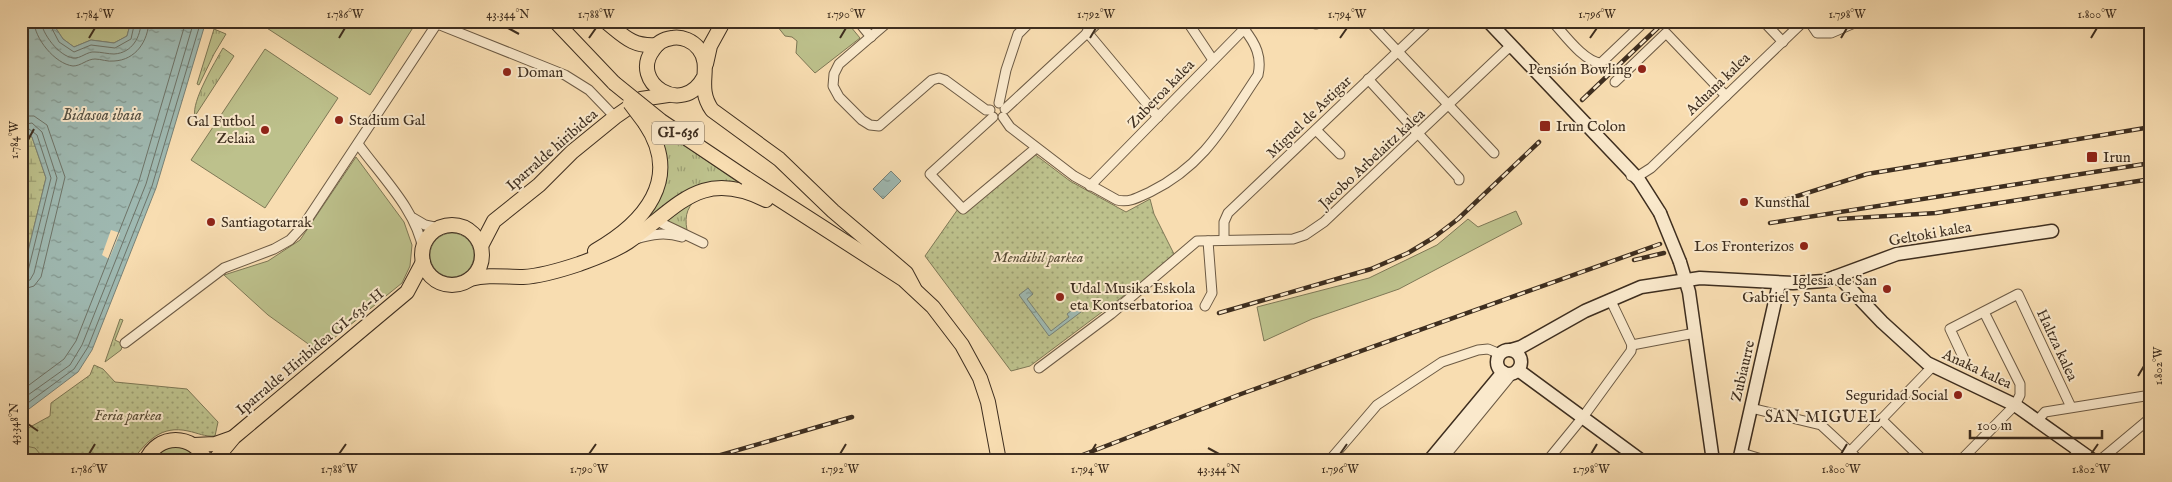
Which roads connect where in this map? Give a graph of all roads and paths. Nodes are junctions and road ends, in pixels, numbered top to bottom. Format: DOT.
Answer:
graph roads {
  1 [pos="555,21"];
  2 [pos="605,21"];
  3 [pos="858,21"];
  4 [pos="889,21"];
  5 [pos="1031,21"];
  6 [pos="1100,21"];
  7 [pos="1187,21"];
  8 [pos="1252,21"];
  9 [pos="1369,21"];
  10 [pos="1430,21"];
  11 [pos="1482,21"];
  12 [pos="1488,21"];
  13 [pos="1552,21"];
  14 [pos="1647,21"];
  15 [pos="1763,21"];
  16 [pos="1804,21"];
  17 [pos="1808,21"];
  18 [pos="1859,21"];
  19 [pos="433,23"];
  20 [pos="724,24"];
  21 [pos="1244,30"];
  22 [pos="1087,32"];
  23 [pos="871,37"];
  24 [pos="686,39"];
  25 [pos="1783,42"];
  26 [pos="657,45"];
  27 [pos="1512,49"];
  28 [pos="1398,52"];
  29 [pos="1213,60"];
  30 [pos="647,67"];
  31 [pos="705,72"];
  32 [pos="1368,79"];
  33 [pos="1616,82"];
  34 [pos="614,83"];
  35 [pos="668,95"];
  36 [pos="1726,96"];
  37 [pos="633,103"];
  38 [pos="1448,105"];
  39 [pos="1003,110"];
  40 [pos="992,113"];
  41 [pos="615,117"];
  42 [pos="1158,117"];
  43 [pos="1316,130"];
  44 [pos="1419,133"];
  45 [pos="358,144"];
  46 [pos="1036,148"];
  47 [pos="1494,153"];
  48 [pos="1340,154"];
  49 [pos="1650,168"];
  50 [pos="1633,177"];
  51 [pos="1459,180"];
  52 [pos="1090,186"];
  53 [pos="781,201"];
  54 [pos="1660,213"];
  55 [pos="413,218"];
  56 [pos="494,221"];
  57 [pos="655,221"];
  58 [pos="439,228"];
  59 [pos="468,230"];
  60 [pos="2052,231"];
  61 [pos="1224,240"];
  62 [pos="1208,241"];
  63 [pos="629,242"];
  64 [pos="481,250"];
  65 [pos="423,256"];
  66 [pos="581,262"];
  67 [pos="1680,262"];
  68 [pos="1856,269"];
  69 [pos="510,276"];
  70 [pos="1700,278"];
  71 [pos="470,279"];
  72 [pos="1837,280"];
  73 [pos="442,283"];
  74 [pos="1780,284"];
  75 [pos="1688,286"];
  76 [pos="914,288"];
  77 [pos="407,292"];
  78 [pos="1856,295"];
  79 [pos="1610,300"];
  80 [pos="1205,306"];
  81 [pos="1984,312"];
  82 [pos="1695,333"];
  83 [pos="125,343"];
  84 [pos="1632,345"];
  85 [pos="1506,352"];
  86 [pos="1964,359"];
  87 [pos="1932,366"];
  88 [pos="1039,368"];
  89 [pos="1512,372"];
  90 [pos="2151,395"];
  91 [pos="2015,405"];
  92 [pos="2071,407"];
  93 [pos="1752,408"];
  94 [pos="1583,417"];
  95 [pos="1881,419"];
  96 [pos="2148,420"];
  97 [pos="2037,421"];
  98 [pos="234,437"];
  99 [pos="194,445"];
  100 [pos="1850,451"];
  101 [pos="2079,451"];
  102 [pos="1740,456"];
  103 [pos="1963,458"];
  104 [pos="1714,459"];
  105 [pos="146,461"];
  106 [pos="206,461"];
  107 [pos="214,461"];
  108 [pos="999,461"];
  109 [pos="1329,461"];
  110 [pos="1429,461"];
  111 [pos="1441,461"];
  112 [pos="1546,461"];
  113 [pos="1642,461"];
  114 [pos="1768,461"];
  115 [pos="1841,461"];
  116 [pos="1860,461"];
  117 [pos="1924,461"];
  118 [pos="1974,461"];
  119 [pos="2069,461"];
  120 [pos="2094,461"];
  121 [pos="2099,461"];
  1 -- 34 [label="main road, GI-636"];
  2 -- 26 [label="main road"];
  3 -- 23 [label="street"];
  4 -- 23 [label="street"];
  5 -- 39 [label="street"];
  6 -- 22 [label="street"];
  7 -- 29 [label="street"];
  8 -- 21 [label="street, Zuberoa kalea"];
  9 -- 28 [label="street"];
  10 -- 28 [label="street, Miguel de Astigar"];
  11 -- 27 [label="street"];
  12 -- 27 [label="street"];
  13 -- 14 [label="street"];
  15 -- 25 [label="street"];
  16 -- 25 [label="street, Aduana kalea"];
  17 -- 18 [label="street"];
  19 -- 41 [label="street"];
  19 -- 45 [label="street"];
  20 -- 24 [label="main road"];
  20 -- 31 [label="main road"];
  21 -- 29 [label="street, Zuberoa kalea"];
  21 -- 52 [label="street"];
  22 -- 39 [label="street"];
  22 -- 42 [label="street"];
  23 -- 40 [label="street"];
  24 -- 26 [label="main road"];
  24 -- 31 [label="main road"];
  25 -- 36 [label="street, Aduana kalea"];
  26 -- 30 [label="main road"];
  27 -- 38 [label="street, Jacobo Arbelaitz kalea"];
  27 -- 50 [label="street"];
  28 -- 32 [label="street, Miguel de Astigar"];
  28 -- 38 [label="street"];
  29 -- 42 [label="street, Zuberoa kalea"];
  30 -- 35 [label="main road"];
  30 -- 37 [label="main road, Iparralde hiribidea"];
  31 -- 35 [label="main road"];
  31 -- 76 [label="main road"];
  32 -- 43 [label="street, Miguel de Astigar"];
  32 -- 44 [label="street"];
  33 -- 36 [label="street"];
  34 -- 53 [label="main road, GI-636, bridge"];
  34 -- 66 [label="main road, bridge"];
  35 -- 37 [label="main road, Iparralde hiribidea"];
  36 -- 49 [label="street, Aduana kalea"];
  37 -- 41 [label="main road, Iparralde hiribidea"];
  38 -- 44 [label="street, Jacobo Arbelaitz kalea"];
  38 -- 47 [label="street"];
  39 -- 40 [label="street"];
  39 -- 40 [label="street"];
  39 -- 46 [label="street"];
  40 -- 46 [label="street"];
  41 -- 56 [label="main road, Iparralde hiribidea"];
  42 -- 52 [label="street, Zuberoa kalea"];
  43 -- 48 [label="street"];
  43 -- 61 [label="street, Miguel de Astigar"];
  44 -- 51 [label="street"];
  44 -- 61 [label="street, Jacobo Arbelaitz kalea"];
  45 -- 55 [label="street"];
  45 -- 83 [label="street"];
  46 -- 52 [label="street"];
  49 -- 50 [label="street, Aduana kalea"];
  49 -- 54 [label="street"];
  50 -- 54 [label="street"];
  53 -- 57 [label="main road"];
  53 -- 76 [label="main road, GI-636"];
  54 -- 67 [label="street, bridge"];
  55 -- 58 [label="street"];
  55 -- 65 [label="street"];
  56 -- 59 [label="main road, Iparralde hiribidea"];
  56 -- 64 [label="main road, Iparralde hiribidea"];
  57 -- 63 [label="main road"];
  57 -- 63 [label="street"];
  57 -- 66 [label="street"];
  58 -- 59 [label="main road"];
  58 -- 65 [label="main road"];
  59 -- 64 [label="main road"];
  60 -- 68 [label="street, Geltoki kalea"];
  61 -- 62 [label="street, Jacobo Arbelaitz kalea"];
  62 -- 80 [label="street"];
  62 -- 88 [label="street"];
  63 -- 66 [label="main road"];
  64 -- 69 [label="main road"];
  64 -- 71 [label="main road"];
  65 -- 73 [label="main road"];
  65 -- 77 [label="main road, Iparralde Hiribidea GI-636-H"];
  66 -- 69 [label="main road"];
  67 -- 70 [label="street"];
  67 -- 75 [label="street"];
  68 -- 72 [label="street, Geltoki kalea"];
  68 -- 78 [label="street"];
  69 -- 71 [label="main road"];
  70 -- 74 [label="street, Geltoki kalea"];
  70 -- 75 [label="street"];
  71 -- 73 [label="main road"];
  72 -- 74 [label="street, Geltoki kalea"];
  72 -- 78 [label="street, Anaka kalea"];
  73 -- 77 [label="main road, Iparralde Hiribidea GI-636-H"];
  74 -- 93 [label="street, Zubiaurre"];
  75 -- 79 [label="street"];
  75 -- 82 [label="street"];
  76 -- 108 [label="main road, GI-636"];
  77 -- 98 [label="main road, Iparralde Hiribidea GI-636-H"];
  78 -- 87 [label="street, Anaka kalea"];
  79 -- 84 [label="street"];
  79 -- 85 [label="street"];
  81 -- 86 [label="street"];
  81 -- 91 [label="street"];
  81 -- 92 [label="street, Haltza kalea"];
  82 -- 84 [label="street"];
  82 -- 104 [label="street"];
  84 -- 94 [label="street"];
  85 -- 89 [label="street"];
  85 -- 89 [label="street"];
  85 -- 109 [label="street"];
  87 -- 91 [label="street, Anaka kalea"];
  87 -- 95 [label="street"];
  89 -- 94 [label="street"];
  89 -- 110 [label="street"];
  89 -- 111 [label="street"];
  90 -- 92 [label="street"];
  91 -- 97 [label="street, Anaka kalea"];
  91 -- 103 [label="street"];
  92 -- 97 [label="street"];
  93 -- 100 [label="street"];
  93 -- 102 [label="street, Zubiaurre"];
  94 -- 112 [label="street"];
  94 -- 113 [label="street"];
  95 -- 100 [label="street"];
  95 -- 117 [label="street"];
  96 -- 121 [label="street"];
  97 -- 101 [label="street, Anaka kalea"];
  98 -- 99 [label="main road, Iparralde Hiribidea GI-636-H"];
  98 -- 107 [label="main road, Iparralde Hiribidea GI-636-H"];
  99 -- 105 [label="main road, Iparralde Hiribidea GI-636-H"];
  99 -- 106 [label="main road"];
  100 -- 115 [label="street"];
  100 -- 116 [label="street"];
  101 -- 119 [label="street"];
  101 -- 120 [label="street, Anaka kalea"];
  102 -- 114 [label="street"];
  103 -- 118 [label="street"];
}
